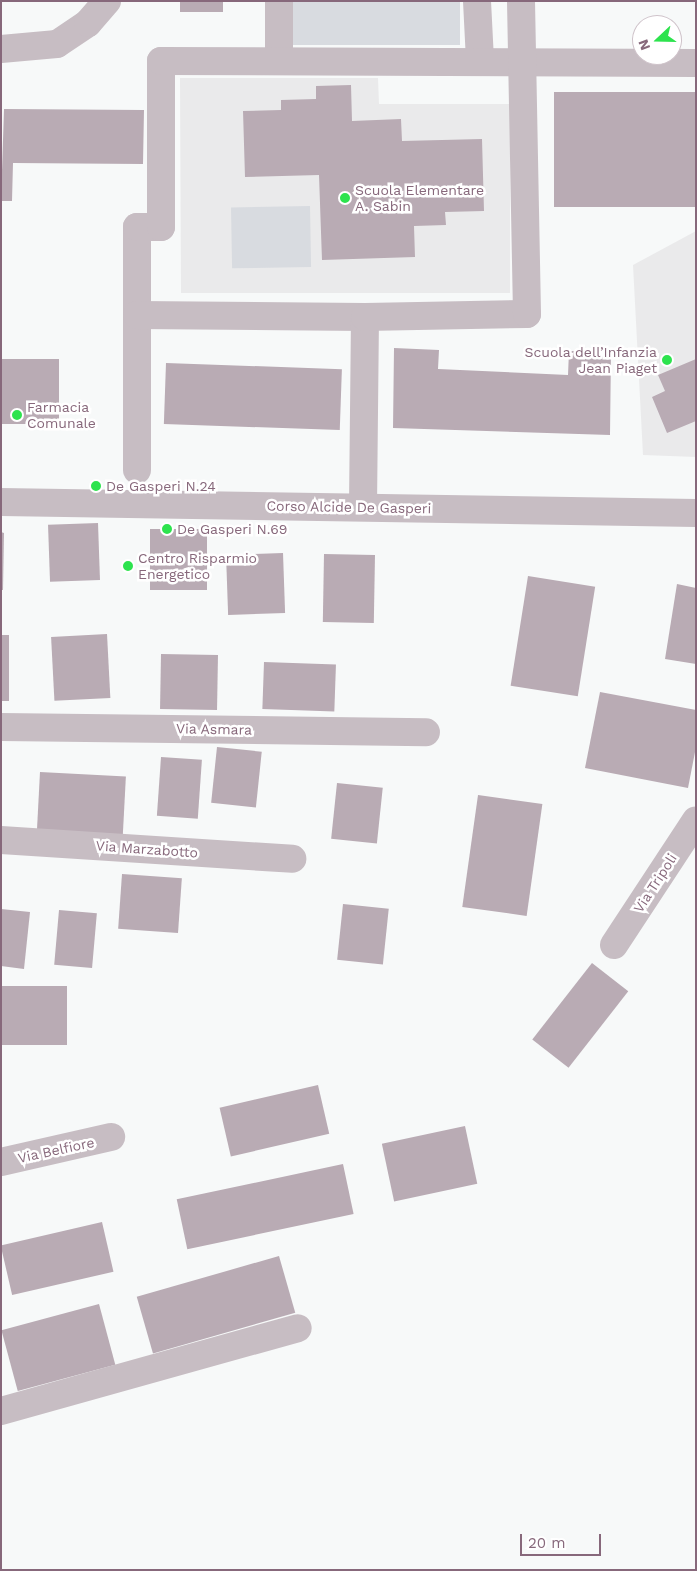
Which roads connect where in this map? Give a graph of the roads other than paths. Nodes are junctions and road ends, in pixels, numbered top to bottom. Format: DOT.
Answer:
graph roads {
  1 [pos="107,1"];
  2 [pos="279,1"];
  3 [pos="477,1"];
  4 [pos="521,1"];
  5 [pos="1,49"];
  6 [pos="279,61"];
  7 [pos="480,61"];
  8 [pos="522,61"];
  9 [pos="696,63"];
  10 [pos="137,315"];
  11 [pos="365,317"];
  12 [pos="137,470"];
  13 [pos="1,502"];
  14 [pos="363,507"];
  15 [pos="696,513"];
  16 [pos="1,727"];
  17 [pos="426,732"];
  18 [pos="696,820"];
  19 [pos="1,840"];
  20 [pos="292,859"];
  21 [pos="614,945"];
  22 [pos="111,1138"];
  23 [pos="1,1162"];
  24 [pos="298,1328"];
  25 [pos="1,1411"];
  1 -- 5 [label="street"];
  2 -- 6 [label="street"];
  3 -- 7 [label="street"];
  4 -- 8 [label="street"];
  6 -- 7 [label="street"];
  6 -- 10 [label="street"];
  7 -- 8 [label="street"];
  8 -- 9 [label="street"];
  8 -- 11 [label="street"];
  10 -- 11 [label="street"];
  10 -- 12 [label="street"];
  11 -- 14 [label="street"];
  13 -- 14 [label="street, Corso Alcide De Gasperi"];
  14 -- 15 [label="street, Corso Alcide De Gasperi"];
  16 -- 17 [label="street, Via Asmara"];
  18 -- 21 [label="street, Via Tripoli"];
  19 -- 20 [label="street, Via Marzabotto"];
  22 -- 23 [label="street, Via Belfiore"];
  24 -- 25 [label="street"];
}
